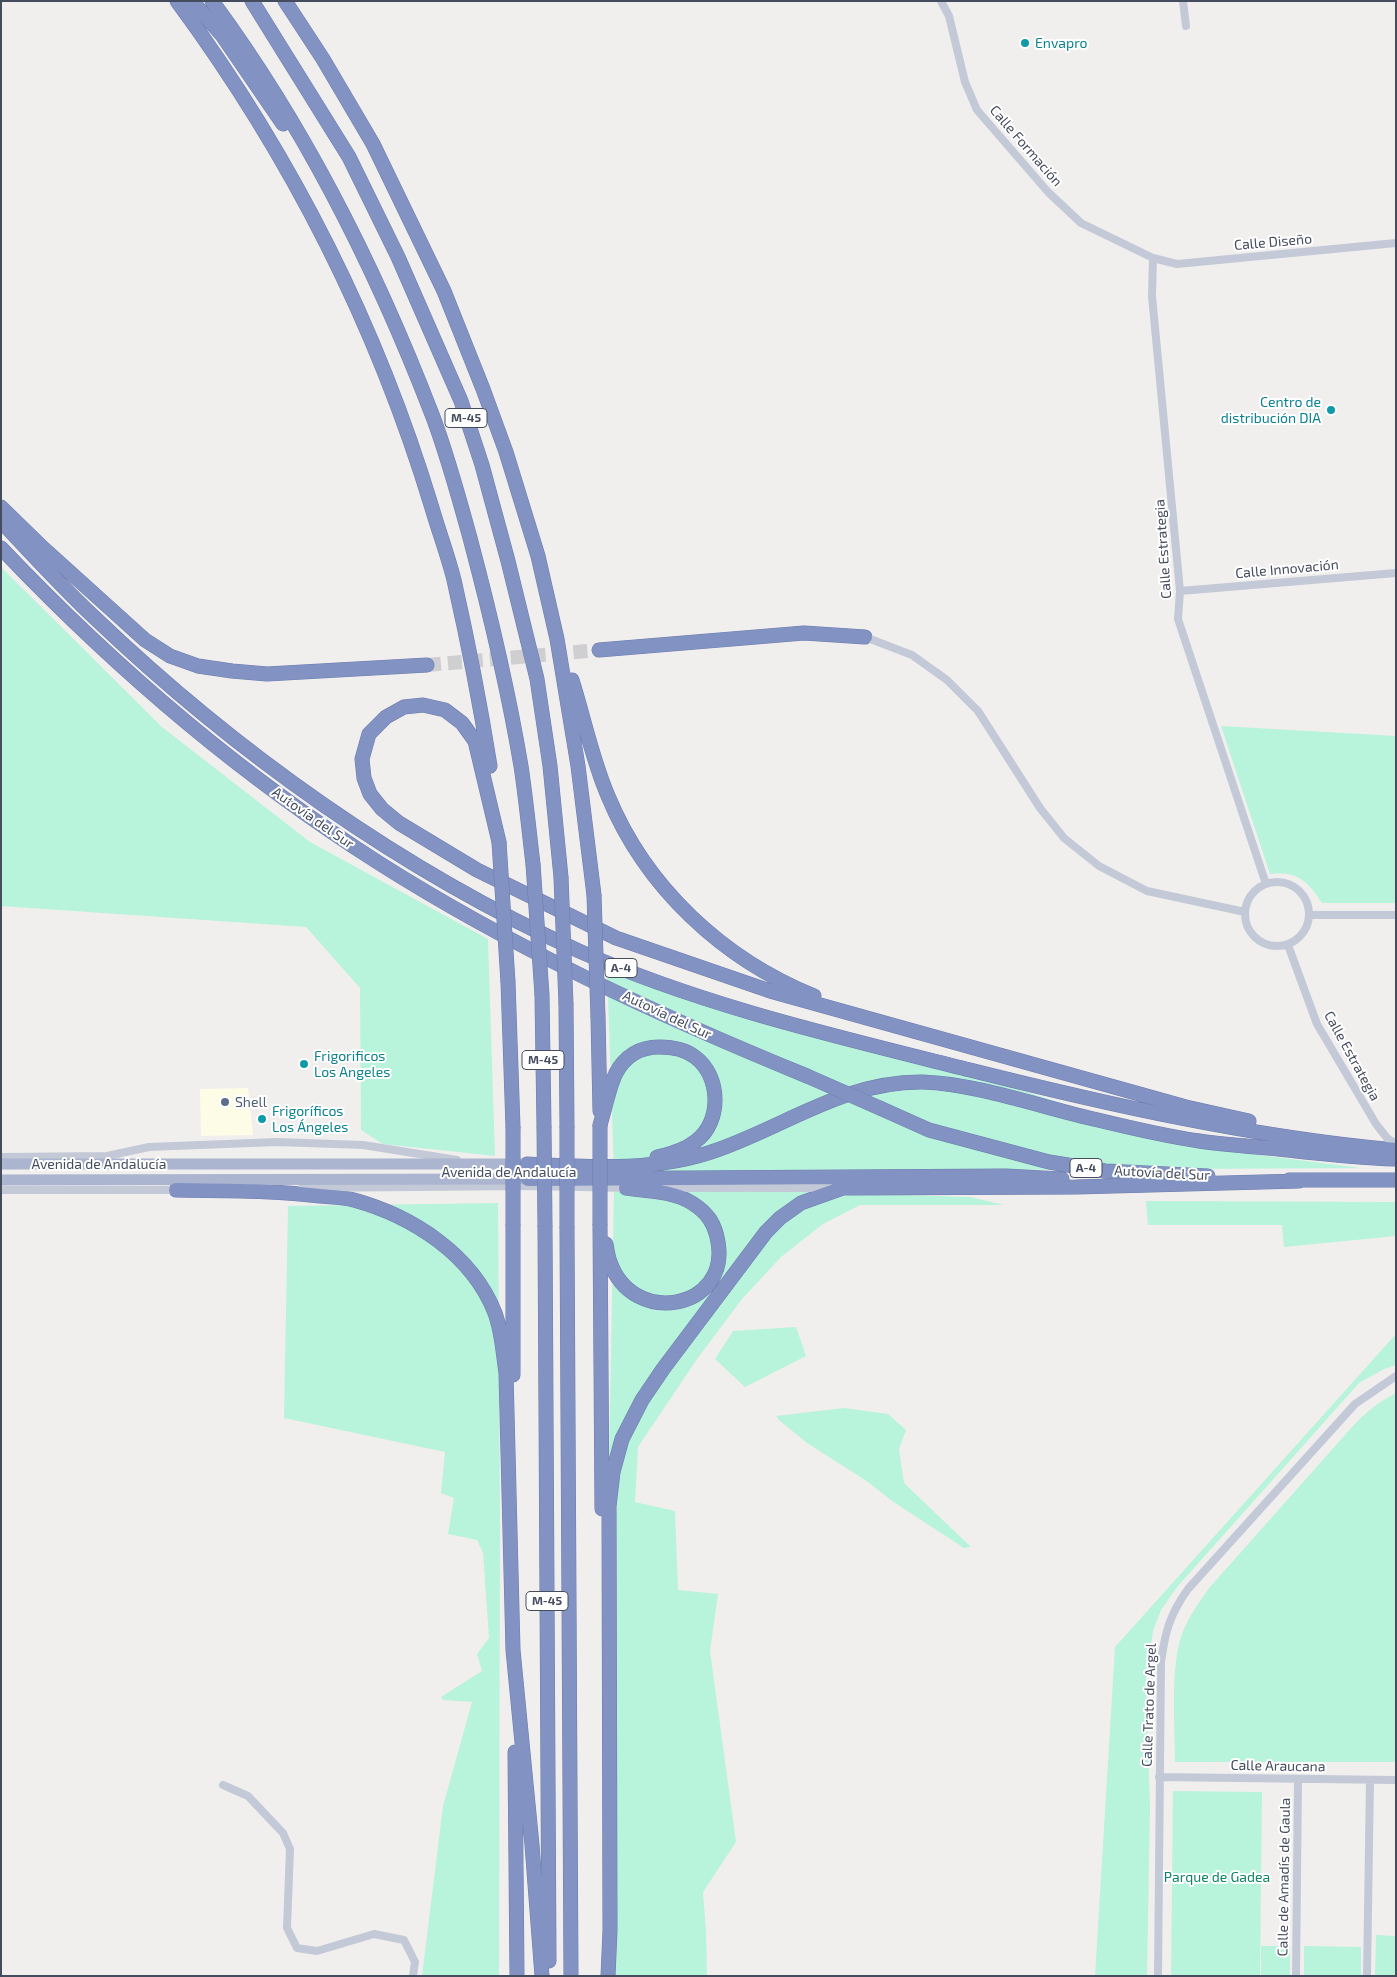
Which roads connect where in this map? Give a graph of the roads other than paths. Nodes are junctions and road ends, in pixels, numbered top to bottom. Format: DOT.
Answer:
graph roads {
  1 [pos="177,1"];
  2 [pos="192,1"];
  3 [pos="212,1"];
  4 [pos="252,1"];
  5 [pos="285,1"];
  6 [pos="941,1"];
  7 [pos="1183,1"];
  8 [pos="1186,26"];
  9 [pos="346,221"];
  10 [pos="1396,243"];
  11 [pos="1153,258"];
  12 [pos="1,507"];
  13 [pos="1,521"];
  14 [pos="1,548"];
  15 [pos="1396,573"];
  16 [pos="1180,590"];
  17 [pos="865,637"];
  18 [pos="557,639"];
  19 [pos="599,650"];
  20 [pos="427,665"];
  21 [pos="499,842"];
  22 [pos="1266,884"];
  23 [pos="1245,912"];
  24 [pos="1310,915"];
  25 [pos="1396,915"];
  26 [pos="1288,945"];
  27 [pos="870,1019"];
  28 [pos="600,1124"];
  29 [pos="1396,1144"];
  30 [pos="1368,1147"];
  31 [pos="1396,1150"];
  32 [pos="107,1156"];
  33 [pos="1,1157"];
  34 [pos="1396,1159"];
  35 [pos="1,1164"];
  36 [pos="65,1164"];
  37 [pos="486,1164"];
  38 [pos="527,1164"];
  39 [pos="528,1179"];
  40 [pos="1,1180"];
  41 [pos="1396,1180"];
  42 [pos="1298,1181"];
  43 [pos="1180,1185"];
  44 [pos="626,1188"];
  45 [pos="843,1188"];
  46 [pos="1,1190"];
  47 [pos="176,1190"];
  48 [pos="600,1225"];
  49 [pos="1396,1376"];
  50 [pos="514,1650"];
  51 [pos="1159,1777"];
  52 [pos="1298,1778"];
  53 [pos="1370,1780"];
  54 [pos="1396,1780"];
  55 [pos="223,1785"];
  56 [pos="413,1976"];
  57 [pos="517,1976"];
  58 [pos="542,1976"];
  59 [pos="549,1976"];
  60 [pos="571,1976"];
  61 [pos="606,1976"];
  62 [pos="1158,1976"];
  63 [pos="1296,1976"];
  64 [pos="1366,1976"];
  1 -- 21 [label="highway"];
  2 -- 9 [label="highway"];
  3 -- 9 [label="highway, M-45"];
  4 -- 60 [label="highway, M-45, bridge"];
  5 -- 18 [label="highway"];
  6 -- 11 [label="street, Calle Formación"];
  7 -- 8 [label="street"];
  9 -- 59 [label="highway, M-45, bridge"];
  10 -- 11 [label="street, Calle Diseño"];
  11 -- 16 [label="street, Calle Estrategia"];
  12 -- 20 [label="highway"];
  13 -- 30 [label="highway, Autovía del Sur / A-4"];
  14 -- 42 [label="highway, Autovía del Sur / A-4, bridge"];
  15 -- 16 [label="street, Calle Innovación"];
  16 -- 22 [label="street, Calle Estrategia"];
  17 -- 19 [label="highway"];
  17 -- 23 [label="street"];
  18 -- 27 [label="highway"];
  18 -- 28 [label="highway, bridge"];
  21 -- 27 [label="highway"];
  21 -- 50 [label="highway, bridge"];
  22 -- 23 [label="street"];
  22 -- 24 [label="street"];
  23 -- 26 [label="street"];
  24 -- 25 [label="street"];
  24 -- 26 [label="street"];
  26 -- 29 [label="street, Calle Estrategia"];
  27 -- 30 [label="highway"];
  28 -- 38 [label="highway"];
  28 -- 48 [label="highway, bridge"];
  30 -- 31 [label="highway, Autovía del Sur / A-4"];
  32 -- 33 [label="street"];
  32 -- 36 [label="street"];
  32 -- 37 [label="street"];
  34 -- 38 [label="highway"];
  35 -- 36 [label="main road, Avenida de Andalucía"];
  36 -- 37 [label="main road, Avenida de Andalucía"];
  37 -- 38 [label="main road, Avenida de Andalucía"];
  39 -- 40 [label="main road, Avenida de Andalucía"];
  39 -- 43 [label="highway"];
  41 -- 42 [label="highway, Autovía del Sur / A-4"];
  42 -- 43 [label="highway"];
  43 -- 45 [label="highway"];
  44 -- 45 [label="street, Avenida de Andalucía"];
  44 -- 47 [label="street, Avenida de Andalucía"];
  44 -- 48 [label="highway"];
  45 -- 61 [label="highway"];
  46 -- 47 [label="street, Avenida de Andalucía"];
  47 -- 50 [label="highway"];
  48 -- 61 [label="highway"];
  49 -- 51 [label="street, Calle Trato de Argel"];
  50 -- 57 [label="highway"];
  50 -- 58 [label="highway"];
  51 -- 52 [label="street, Calle Araucana"];
  51 -- 62 [label="street, Calle Trato de Argel"];
  52 -- 53 [label="street, Calle Araucana"];
  52 -- 63 [label="street, Calle de Amadís de Gaula"];
  53 -- 54 [label="street, Calle Araucana"];
  53 -- 64 [label="street"];
  55 -- 56 [label="street"];
}
